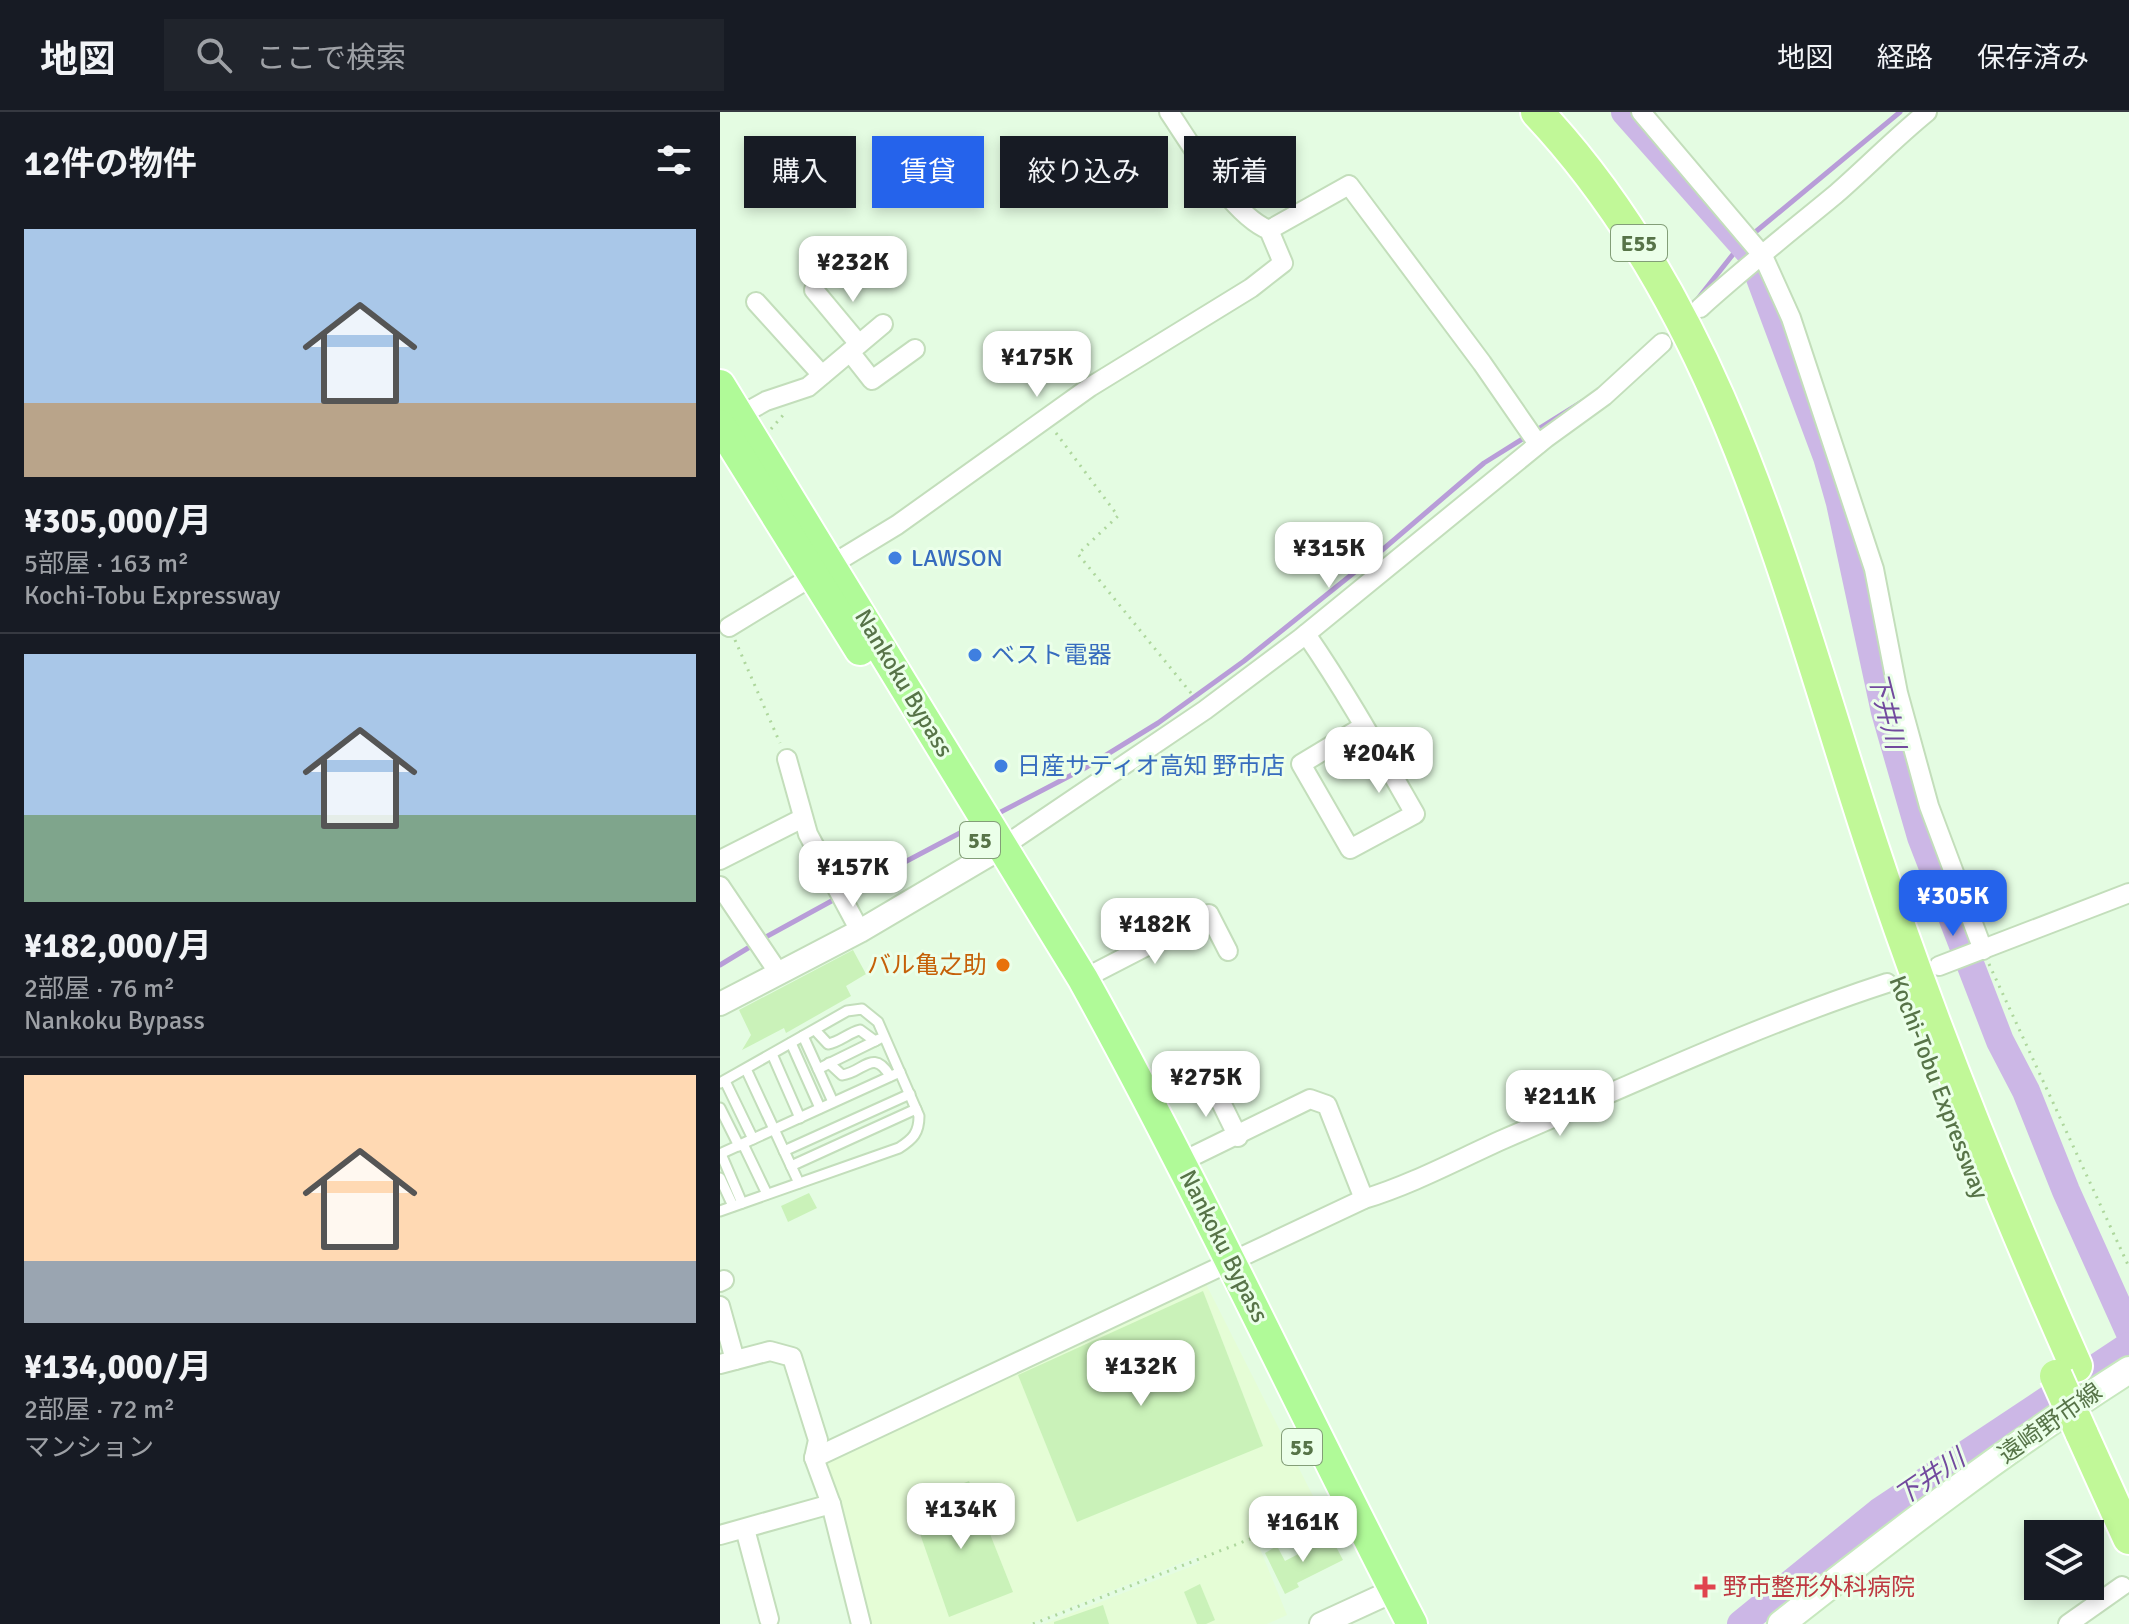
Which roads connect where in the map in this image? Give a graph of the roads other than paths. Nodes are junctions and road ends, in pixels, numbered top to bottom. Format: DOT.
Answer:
graph roads {
  1 [pos="1169,112"];
  2 [pos="1537,112"];
  3 [pos="1641,112"];
  4 [pos="1927,112"];
  5 [pos="1269,230"];
  6 [pos="1763,256"];
  7 [pos="814,290"];
  8 [pos="756,302"];
  9 [pos="1700,308"];
  10 [pos="883,324"];
  11 [pos="1662,343"];
  12 [pos="854,348"];
  13 [pos="915,349"];
  14 [pos="815,381"];
  15 [pos="720,385"];
  16 [pos="730,420"];
  17 [pos="1538,444"];
  18 [pos="822,570"];
  19 [pos="729,627"];
  20 [pos="1306,634"];
  21 [pos="1364,726"];
  22 [pos="787,759"];
  23 [pos="803,818"];
  24 [pos="996,850"];
  25 [pos="720,860"];
  26 [pos="720,886"];
  27 [pos="2129,893"];
  28 [pos="860,931"];
  29 [pos="1983,950"];
  30 [pos="1228,951"];
  31 [pos="1939,966"];
  32 [pos="778,972"];
  33 [pos="1083,979"];
  34 [pos="1887,983"];
  35 [pos="720,1004"];
  36 [pos="815,1030"];
  37 [pos="803,1036"];
  38 [pos="879,1039"];
  39 [pos="791,1043"];
  40 [pos="772,1054"];
  41 [pos="829,1063"];
  42 [pos="746,1069"];
  43 [pos="818,1069"];
  44 [pos="895,1074"];
  45 [pos="722,1082"];
  46 [pos="1212,1084"];
  47 [pos="910,1094"];
  48 [pos="833,1102"];
  49 [pos="720,1108"];
  50 [pos="820,1108"];
  51 [pos="916,1109"];
  52 [pos="800,1118"];
  53 [pos="774,1129"];
  54 [pos="1238,1137"];
  55 [pos="745,1143"];
  56 [pos="721,1151"];
  57 [pos="784,1151"];
  58 [pos="1181,1162"];
  59 [pos="791,1166"];
  60 [pos="720,1178"];
  61 [pos="799,1183"];
  62 [pos="767,1194"];
  63 [pos="1364,1199"];
  64 [pos="728,1206"];
  65 [pos="1223,1266"];
  66 [pos="720,1306"];
  67 [pos="727,1362"];
  68 [pos="2129,1370"];
  69 [pos="2091,1426"];
  70 [pos="814,1458"];
  71 [pos="2129,1487"];
  72 [pos="831,1504"];
  73 [pos="745,1529"];
  74 [pos="720,1535"];
  75 [pos="2129,1538"];
  76 [pos="2122,1586"];
  77 [pos="1387,1604"];
  78 [pos="769,1619"];
  79 [pos="861,1624"];
  80 [pos="1321,1624"];
  81 [pos="1412,1624"];
  82 [pos="1781,1624"];
  83 [pos="2068,1624"];
  1 -- 5 [label="street"];
  2 -- 69 [label="highway, Kochi-Tobu Expressway / E55, bridge"];
  3 -- 6 [label="street"];
  4 -- 6 [label="street"];
  5 -- 17 [label="street"];
  5 -- 18 [label="street"];
  6 -- 9 [label="street"];
  6 -- 29 [label="street"];
  7 -- 12 [label="street"];
  8 -- 14 [label="street"];
  10 -- 12 [label="street"];
  11 -- 17 [label="street"];
  12 -- 13 [label="street"];
  12 -- 14 [label="street"];
  14 -- 16 [label="street"];
  15 -- 16 [label="highway, Nankoku Bypass / 55"];
  16 -- 18 [label="highway, Nankoku Bypass / 55"];
  17 -- 20 [label="street"];
  18 -- 19 [label="street"];
  18 -- 24 [label="highway, Nankoku Bypass / 55"];
  20 -- 21 [label="street"];
  20 -- 24 [label="street"];
  21 -- 21 [label="street"];
  22 -- 23 [label="street"];
  23 -- 25 [label="street"];
  23 -- 28 [label="street"];
  24 -- 28 [label="street"];
  24 -- 33 [label="highway, Nankoku Bypass / 55"];
  24 -- 65 [label="highway, Nankoku Bypass / 55"];
  26 -- 32 [label="street"];
  27 -- 29 [label="street"];
  28 -- 32 [label="street"];
  29 -- 31 [label="street"];
  30 -- 33 [label="street"];
  32 -- 35 [label="street"];
  33 -- 58 [label="highway, Nankoku Bypass / 55"];
  34 -- 63 [label="street"];
  36 -- 37 [label="lane"];
  36 -- 38 [label="lane"];
  36 -- 38 [label="lane"];
  37 -- 39 [label="lane"];
  37 -- 43 [label="lane"];
  38 -- 41 [label="lane"];
  38 -- 44 [label="lane"];
  39 -- 40 [label="lane"];
  39 -- 50 [label="lane"];
  40 -- 42 [label="lane"];
  40 -- 52 [label="lane"];
  41 -- 43 [label="lane"];
  41 -- 44 [label="lane"];
  42 -- 45 [label="lane"];
  42 -- 53 [label="lane"];
  43 -- 48 [label="lane"];
  44 -- 47 [label="lane"];
  44 -- 48 [label="lane"];
  45 -- 55 [label="lane"];
  46 -- 54 [label="street"];
  47 -- 51 [label="lane"];
  47 -- 57 [label="lane"];
  48 -- 50 [label="lane"];
  49 -- 55 [label="lane"];
  50 -- 52 [label="lane"];
  51 -- 59 [label="lane"];
  51 -- 61 [label="lane"];
  52 -- 53 [label="lane"];
  53 -- 55 [label="lane"];
  53 -- 57 [label="lane"];
  54 -- 58 [label="street"];
  54 -- 63 [label="street"];
  55 -- 56 [label="lane"];
  55 -- 62 [label="lane"];
  56 -- 64 [label="lane"];
  57 -- 59 [label="lane"];
  58 -- 65 [label="highway, Nankoku Bypass / 55"];
  59 -- 61 [label="lane"];
  60 -- 64 [label="lane"];
  61 -- 62 [label="lane"];
  62 -- 64 [label="lane"];
  63 -- 65 [label="street"];
  65 -- 70 [label="street"];
  65 -- 77 [label="highway, Nankoku Bypass / 55"];
  65 -- 77 [label="highway, Nankoku Bypass / 55"];
  66 -- 67 [label="street"];
  67 -- 70 [label="street"];
  68 -- 82 [label="main road, 遠崎野市線"];
  69 -- 71 [label="highway, Kochi-Tobu Expressway / E55"];
  69 -- 75 [label="highway, Kochi-Tobu Expressway / E55"];
  70 -- 72 [label="street"];
  72 -- 73 [label="street"];
  72 -- 79 [label="street"];
  73 -- 74 [label="street"];
  73 -- 78 [label="street"];
  76 -- 83 [label="street"];
  77 -- 80 [label="street"];
  77 -- 81 [label="highway, Nankoku Bypass / 55"];
}
